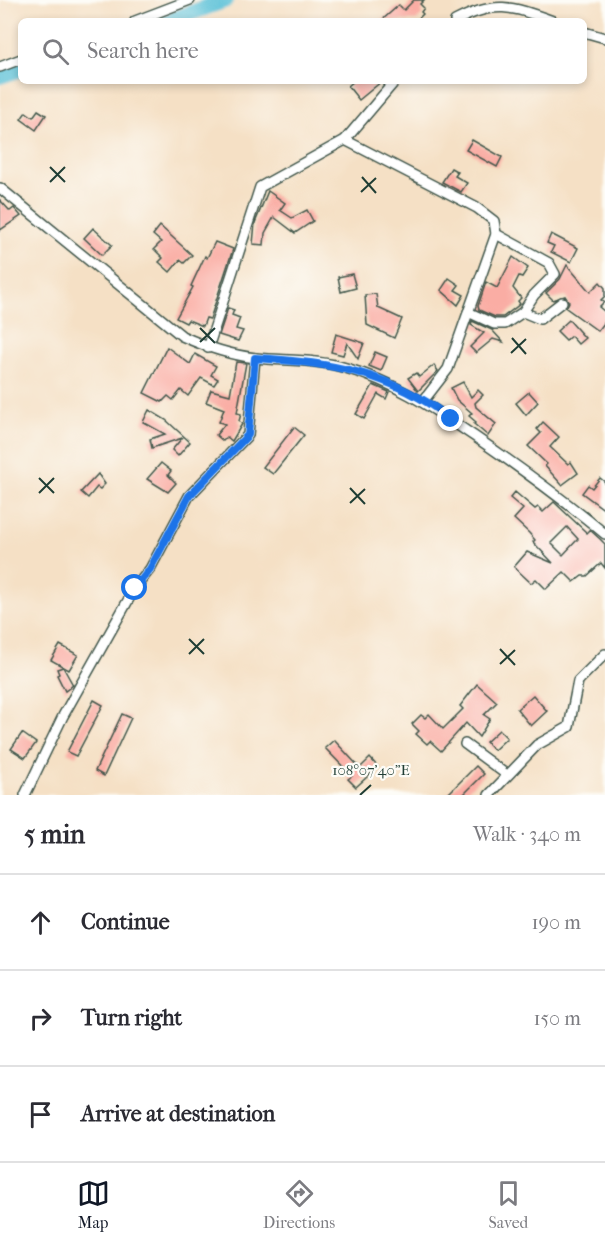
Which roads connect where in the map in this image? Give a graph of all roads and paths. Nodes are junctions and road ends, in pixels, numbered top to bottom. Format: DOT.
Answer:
graph roads {
  1 [pos="190,0"];
  2 [pos="143,18"];
  3 [pos="460,18"];
  4 [pos="543,18"];
  5 [pos="587,33"];
  6 [pos="605,38"];
  7 [pos="18,60"];
  8 [pos="0,67"];
  9 [pos="392,84"];
  10 [pos="345,140"];
  11 [pos="0,188"];
  12 [pos="496,234"];
  13 [pos="562,302"];
  14 [pos="468,312"];
  15 [pos="523,312"];
  16 [pos="208,348"];
  17 [pos="255,358"];
  18 [pos="424,400"];
  19 [pos="605,534"];
  20 [pos="605,654"];
  21 [pos="465,744"];
  22 [pos="507,776"];
  23 [pos="25,795"];
  24 [pos="489,795"];
  1 -- 2 [label="street"];
  3 -- 4 [label="street"];
  5 -- 6 [label="street"];
  7 -- 8 [label="street"];
  9 -- 10 [label="street"];
  10 -- 12 [label="street"];
  10 -- 16 [label="street"];
  11 -- 16 [label="street"];
  12 -- 14 [label="street"];
  12 -- 15 [label="street"];
  13 -- 15 [label="street"];
  14 -- 15 [label="street"];
  14 -- 18 [label="street"];
  16 -- 17 [label="street"];
  17 -- 18 [label="street"];
  17 -- 23 [label="street"];
  18 -- 19 [label="street"];
  20 -- 22 [label="street"];
  21 -- 22 [label="street"];
  22 -- 24 [label="street"];
}
